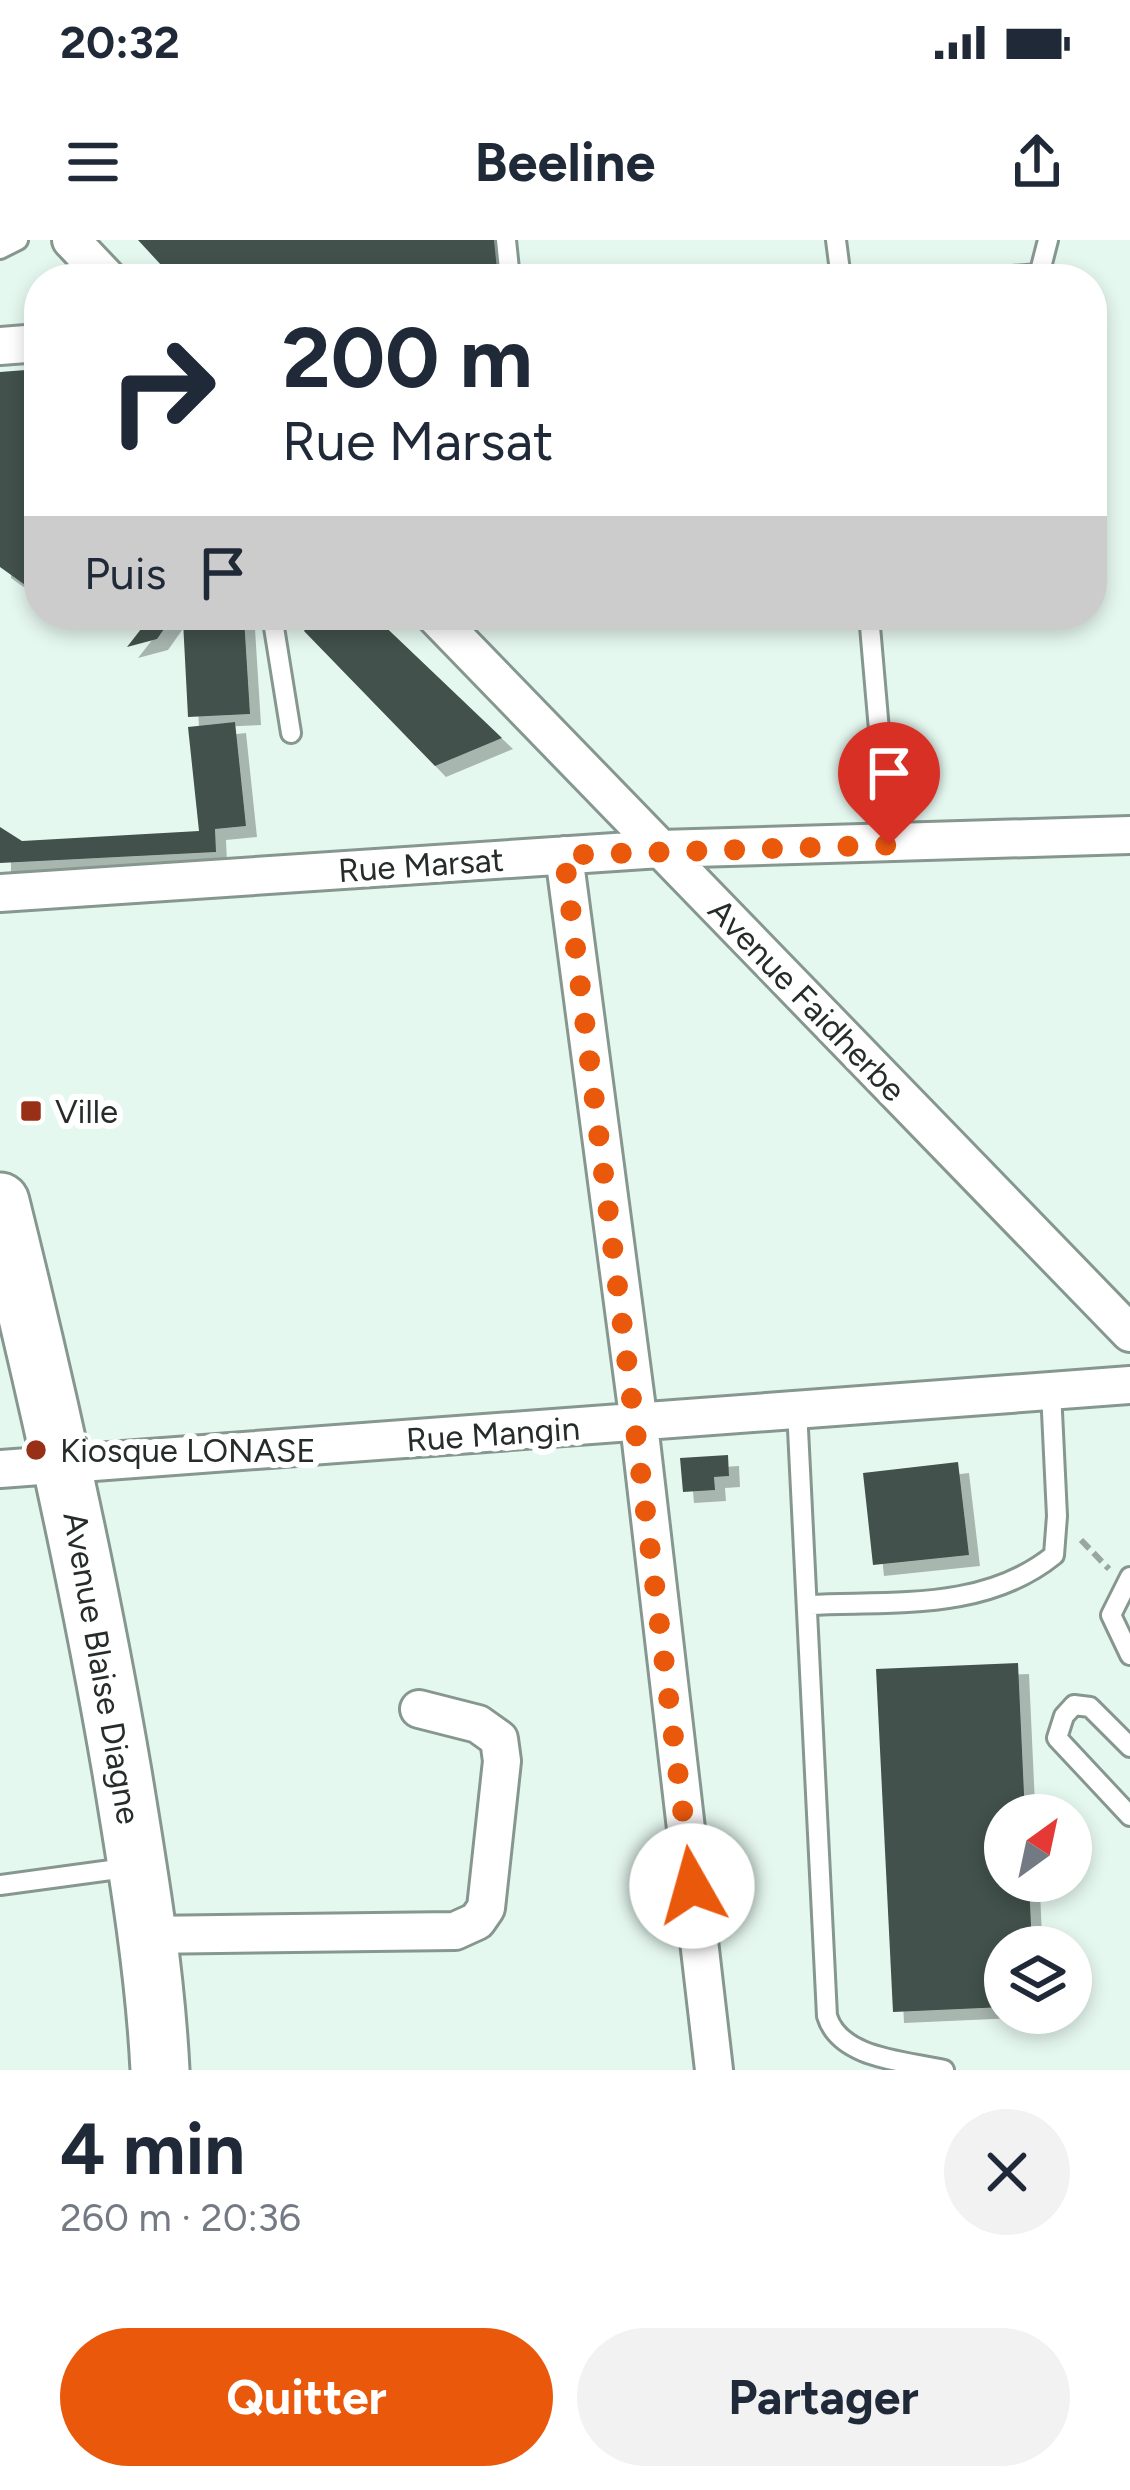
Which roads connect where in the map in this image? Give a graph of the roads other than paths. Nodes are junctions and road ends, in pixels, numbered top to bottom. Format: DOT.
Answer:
graph roads {
  1 [pos="18,240"];
  2 [pos="70,240"];
  3 [pos="0,249"];
  4 [pos="93,264"];
  5 [pos="274,630"];
  6 [pos="448,630"];
  7 [pos="870,630"];
  8 [pos="291,733"];
  9 [pos="1130,835"];
  10 [pos="889,845"];
  11 [pos="660,849"];
  12 [pos="564,855"];
  13 [pos="0,893"];
  14 [pos="0,1202"];
  15 [pos="1130,1333"];
  16 [pos="1130,1385"];
  17 [pos="1052,1391"];
  18 [pos="797,1409"];
  19 [pos="639,1424"];
  20 [pos="65,1463"];
  21 [pos="0,1469"];
  22 [pos="1126,1580"];
  23 [pos="810,1605"];
  24 [pos="1130,1655"];
  25 [pos="419,1709"];
  26 [pos="1130,1748"];
  27 [pos="1130,1816"];
  28 [pos="137,1866"];
  29 [pos="0,1885"];
  30 [pos="146,1935"];
  31 [pos="160,2070"];
  32 [pos="713,2070"];
  33 [pos="944,2070"];
  1 -- 3 [label="lane"];
  2 -- 4 [label="street"];
  5 -- 8 [label="lane"];
  6 -- 11 [label="street, Avenue Faidherbe"];
  7 -- 10 [label="lane"];
  9 -- 10 [label="street, Rue Marsat"];
  10 -- 11 [label="street, Rue Marsat"];
  11 -- 12 [label="street, Rue Marsat"];
  11 -- 15 [label="street, Avenue Faidherbe"];
  12 -- 13 [label="street, Rue Marsat"];
  12 -- 19 [label="street"];
  14 -- 20 [label="main road, Avenue Blaise Diagne"];
  16 -- 17 [label="street, Rue Mangin"];
  17 -- 18 [label="street, Rue Mangin"];
  17 -- 23 [label="lane"];
  18 -- 19 [label="street, Rue Mangin"];
  18 -- 23 [label="lane"];
  19 -- 20 [label="street, Rue Mangin"];
  19 -- 32 [label="street"];
  20 -- 21 [label="street, Rue Mangin"];
  20 -- 28 [label="main road, Avenue Blaise Diagne"];
  22 -- 24 [label="lane"];
  23 -- 33 [label="lane"];
  25 -- 30 [label="street"];
  26 -- 27 [label="lane"];
  28 -- 29 [label="lane"];
  28 -- 30 [label="main road, Avenue Blaise Diagne"];
  30 -- 31 [label="main road, Avenue Blaise Diagne"];
}
